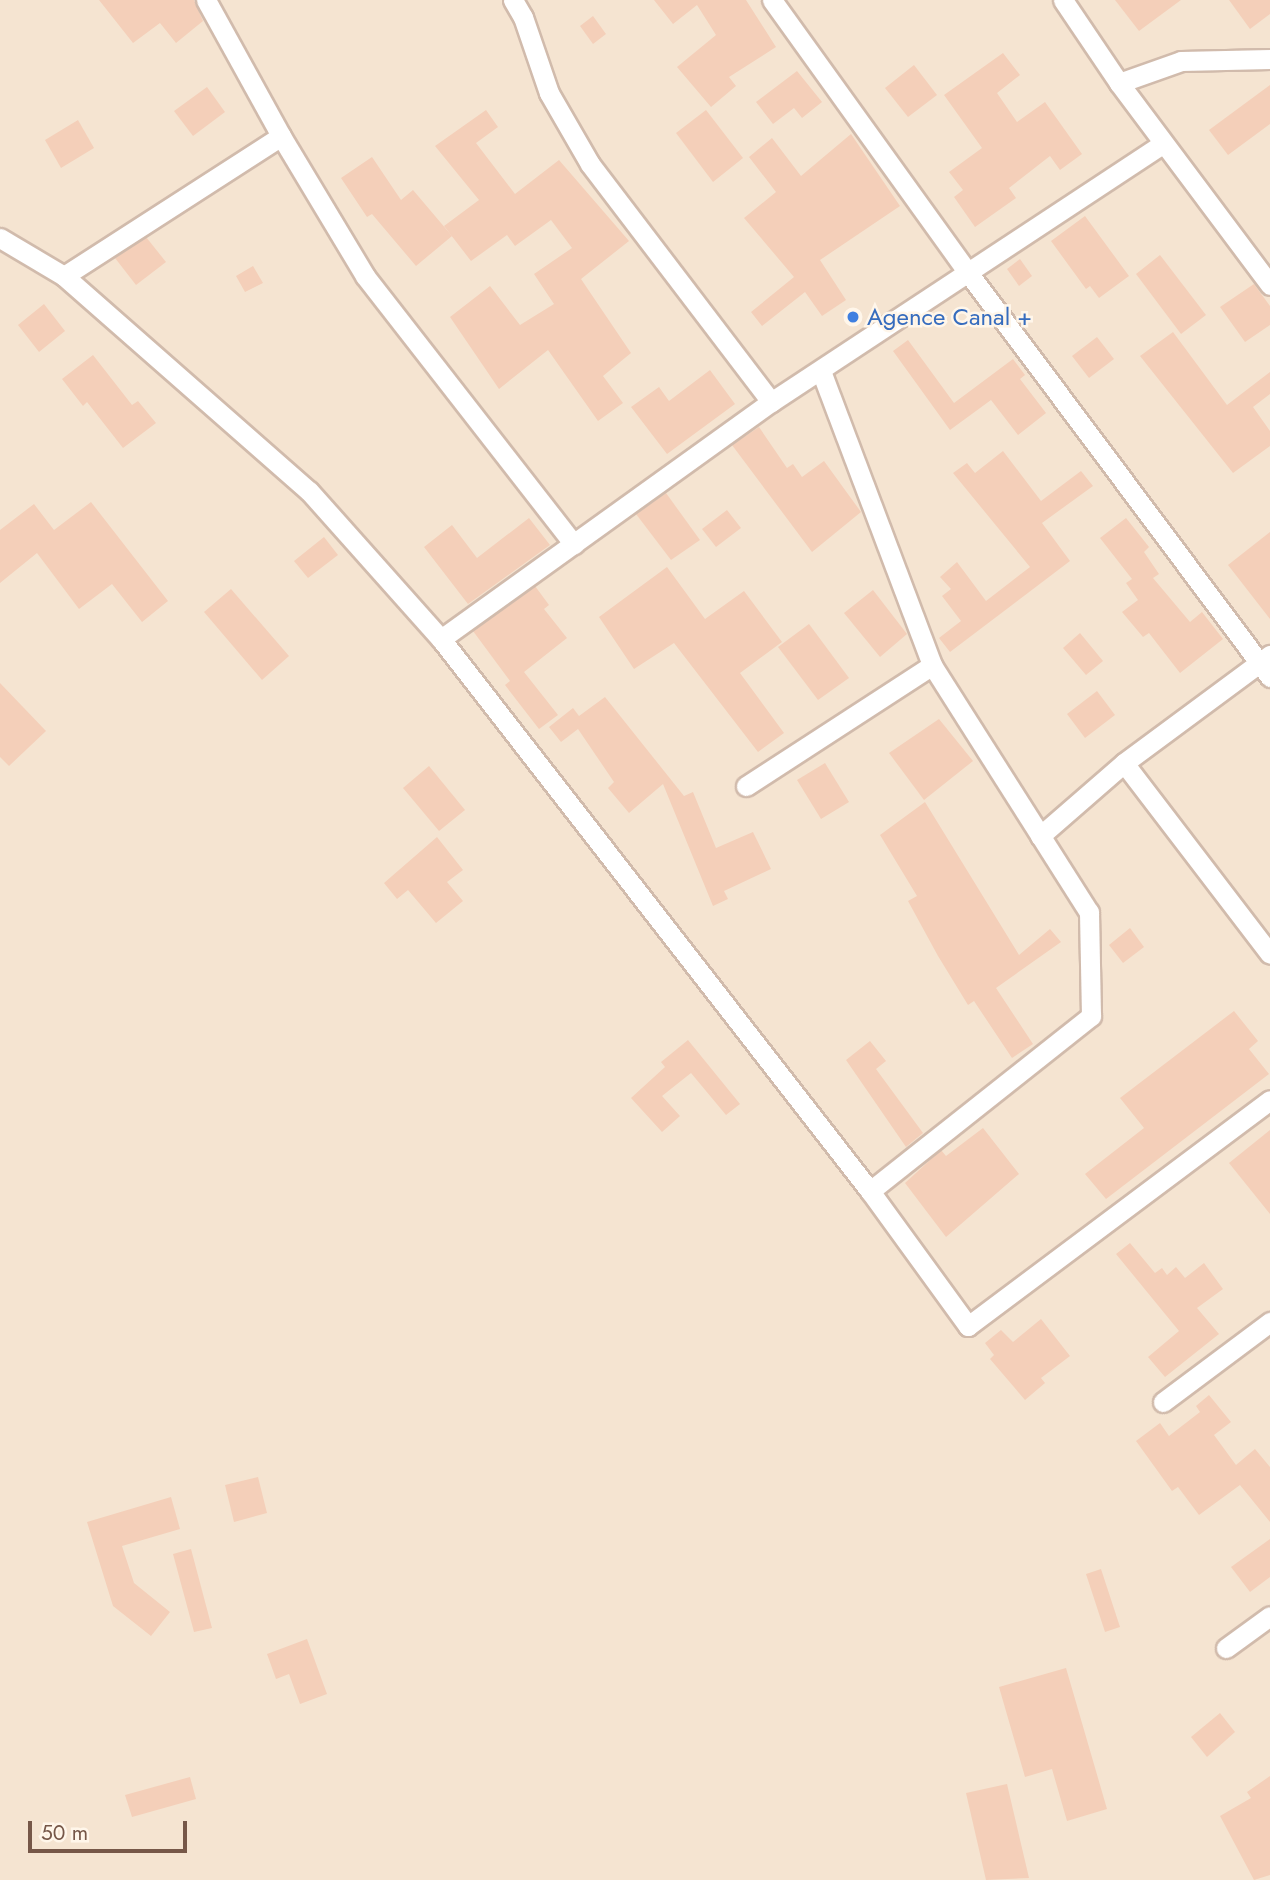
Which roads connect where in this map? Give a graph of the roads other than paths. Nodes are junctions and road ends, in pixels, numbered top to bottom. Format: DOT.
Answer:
graph roads {
  1 [pos="206,0"];
  2 [pos="513,0"];
  3 [pos="772,0"];
  4 [pos="1063,0"];
  5 [pos="1270,59"];
  6 [pos="1119,83"];
  7 [pos="281,136"];
  8 [pos="1163,144"];
  9 [pos="0,238"];
  10 [pos="969,274"];
  11 [pos="64,276"];
  12 [pos="1270,285"];
  13 [pos="821,370"];
  14 [pos="771,402"];
  15 [pos="574,544"];
  16 [pos="441,639"];
  17 [pos="932,665"];
  18 [pos="1267,665"];
  19 [pos="1124,763"];
  20 [pos="746,786"];
  21 [pos="1040,836"];
  22 [pos="1270,954"];
  23 [pos="1270,1100"];
  24 [pos="870,1191"];
  25 [pos="1270,1322"];
  26 [pos="1163,1402"];
  27 [pos="1270,1616"];
  28 [pos="1226,1648"];
  1 -- 7 [label="street"];
  2 -- 14 [label="street"];
  3 -- 10 [label="street"];
  4 -- 6 [label="street"];
  5 -- 6 [label="street"];
  6 -- 8 [label="street"];
  7 -- 11 [label="street"];
  7 -- 15 [label="street"];
  8 -- 10 [label="street"];
  8 -- 12 [label="street"];
  9 -- 11 [label="street"];
  10 -- 13 [label="street"];
  10 -- 18 [label="street"];
  11 -- 16 [label="street"];
  13 -- 14 [label="street"];
  13 -- 17 [label="street"];
  14 -- 15 [label="street"];
  15 -- 16 [label="street"];
  16 -- 24 [label="street"];
  17 -- 20 [label="street"];
  17 -- 21 [label="street"];
  18 -- 19 [label="street"];
  19 -- 21 [label="street"];
  19 -- 22 [label="street"];
  21 -- 24 [label="street"];
  23 -- 24 [label="street"];
  25 -- 26 [label="street"];
  27 -- 28 [label="street"];
}
